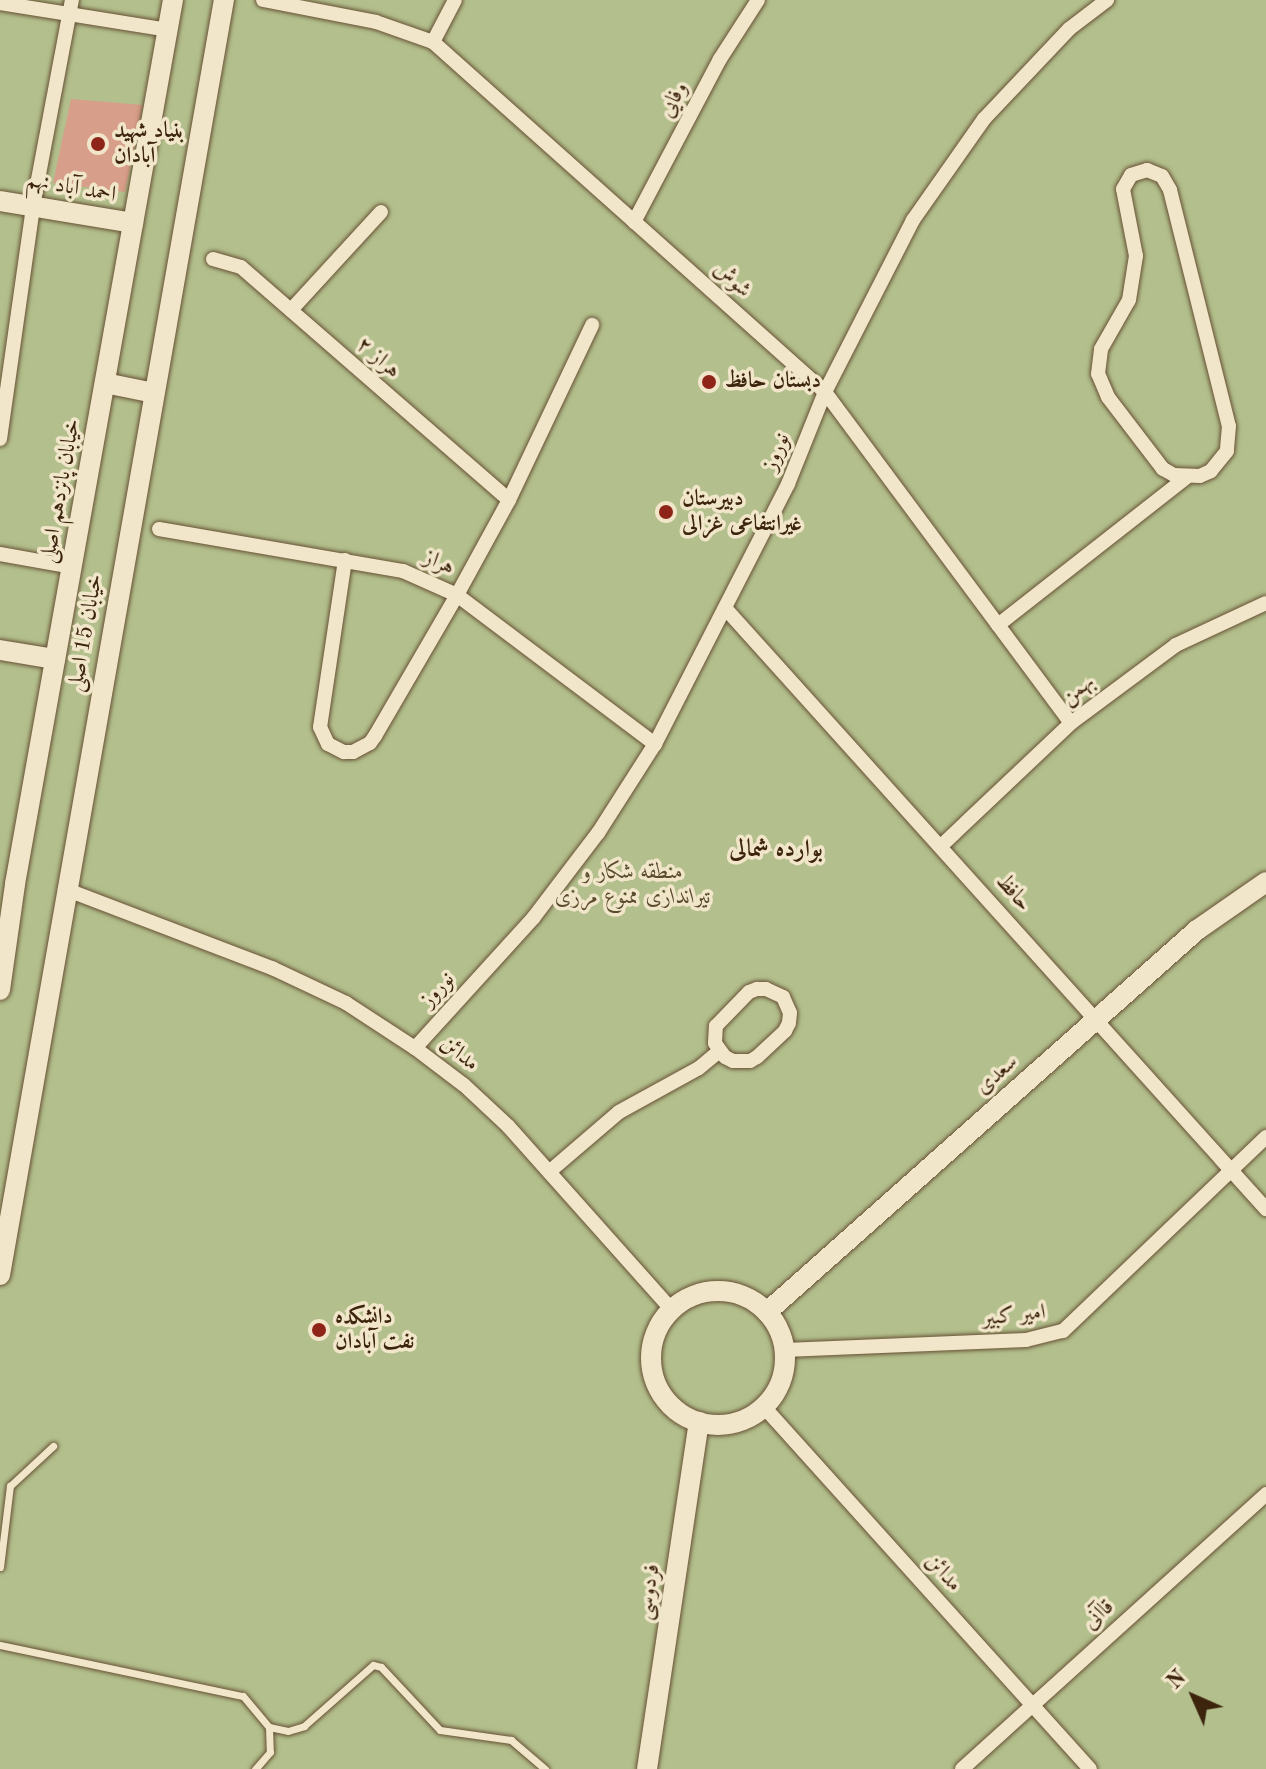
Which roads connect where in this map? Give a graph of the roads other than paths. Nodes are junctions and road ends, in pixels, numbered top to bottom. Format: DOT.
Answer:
graph roads {
  1 [pos="173,0"];
  2 [pos="224,0"];
  3 [pos="263,0"];
  4 [pos="455,0"];
  5 [pos="758,0"];
  6 [pos="1107,0"];
  7 [pos="0,3"];
  8 [pos="70,7"];
  9 [pos="168,30"];
  10 [pos="433,42"];
  11 [pos="0,201"];
  12 [pos="33,206"];
  13 [pos="381,212"];
  14 [pos="634,222"];
  15 [pos="133,223"];
  16 [pos="213,259"];
  17 [pos="291,310"];
  18 [pos="592,325"];
  19 [pos="105,383"];
  20 [pos="825,392"];
  21 [pos="154,393"];
  22 [pos="0,439"];
  23 [pos="1187,477"];
  24 [pos="509,500"];
  25 [pos="159,529"];
  26 [pos="0,554"];
  27 [pos="345,560"];
  28 [pos="72,567"];
  29 [pos="457,595"];
  30 [pos="1266,603"];
  31 [pos="725,608"];
  32 [pos="998,625"];
  33 [pos="0,650"];
  34 [pos="55,659"];
  35 [pos="1071,723"];
  36 [pos="655,744"];
  37 [pos="941,846"];
  38 [pos="1266,882"];
  39 [pos="8,883"];
  40 [pos="65,889"];
  41 [pos="0,990"];
  42 [pos="1097,1018"];
  43 [pos="415,1048"];
  44 [pos="719,1051"];
  45 [pos="1266,1137"];
  46 [pos="1232,1171"];
  47 [pos="549,1172"];
  48 [pos="9,1184"];
  49 [pos="1266,1209"];
  50 [pos="0,1275"];
  51 [pos="672,1310"];
  52 [pos="767,1312"];
  53 [pos="785,1350"];
  54 [pos="764,1407"];
  55 [pos="699,1422"];
  56 [pos="53,1446"];
  57 [pos="1266,1494"];
  58 [pos="0,1567"];
  59 [pos="0,1645"];
  60 [pos="1033,1705"];
  61 [pos="269,1727"];
  62 [pos="255,1769"];
  63 [pos="545,1769"];
  64 [pos="647,1769"];
  65 [pos="962,1769"];
  66 [pos="1090,1769"];
  1 -- 9 [label="main road, خیابان پانزدهم اصلی"];
  2 -- 21 [label="main road, خیابان 15 اصلی"];
  3 -- 10 [label="street, شوش"];
  4 -- 10 [label="street"];
  5 -- 14 [label="street, وفایی"];
  6 -- 20 [label="street, نوروز"];
  7 -- 8 [label="street"];
  8 -- 9 [label="street"];
  8 -- 12 [label="street"];
  9 -- 15 [label="main road, خیابان پانزدهم اصلی"];
  10 -- 14 [label="street, شوش"];
  11 -- 12 [label="main road, احمد آباد نهم"];
  12 -- 15 [label="main road, احمد آباد نهم"];
  12 -- 22 [label="street"];
  13 -- 17 [label="street"];
  14 -- 20 [label="street, شوش"];
  15 -- 19 [label="main road, خیابان پانزدهم اصلی"];
  16 -- 17 [label="street, هراز ۲"];
  17 -- 24 [label="street, هراز ۲"];
  18 -- 24 [label="street"];
  19 -- 21 [label="main road"];
  19 -- 28 [label="main road, خیابان پانزدهم اصلی"];
  20 -- 31 [label="street, نوروز"];
  20 -- 32 [label="street, شوش"];
  21 -- 40 [label="main road, خیابان 15 اصلی"];
  23 -- 23 [label="street"];
  23 -- 32 [label="street"];
  24 -- 29 [label="street"];
  25 -- 27 [label="street, هراز"];
  26 -- 28 [label="street"];
  27 -- 29 [label="street, هراز"];
  27 -- 29 [label="street"];
  28 -- 34 [label="main road, خیابان پانزدهم اصلی"];
  29 -- 36 [label="street, هراز"];
  30 -- 35 [label="street, بهمن"];
  31 -- 36 [label="street, نوروز"];
  31 -- 37 [label="street, حافظ"];
  32 -- 35 [label="street, شوش"];
  33 -- 34 [label="main road"];
  34 -- 39 [label="main road, خیابان پانزدهم اصلی"];
  35 -- 37 [label="street, بهمن"];
  36 -- 43 [label="street, نوروز"];
  37 -- 42 [label="street, حافظ"];
  38 -- 42 [label="main road, سعدی"];
  39 -- 41 [label="main road, خیابان پانزدهم اصلی"];
  40 -- 43 [label="street, مدائن"];
  40 -- 48 [label="main road, خیابان 15 اصلی"];
  42 -- 46 [label="street, حافظ"];
  42 -- 52 [label="main road, سعدی"];
  43 -- 47 [label="street, مدائن"];
  44 -- 44 [label="street"];
  44 -- 47 [label="street"];
  45 -- 46 [label="street, امیر کبیر"];
  46 -- 49 [label="street, حافظ"];
  46 -- 53 [label="street, امیر کبیر"];
  47 -- 51 [label="street, مدائن"];
  48 -- 50 [label="main road, خیابان 15 اصلی"];
  51 -- 52 [label="main road"];
  51 -- 55 [label="main road"];
  52 -- 53 [label="main road"];
  53 -- 54 [label="main road"];
  54 -- 55 [label="main road"];
  54 -- 60 [label="street, مدائن"];
  55 -- 64 [label="main road, فردوسی"];
  56 -- 58 [label="lane"];
  57 -- 60 [label="street, قاآنی"];
  59 -- 61 [label="lane"];
  60 -- 65 [label="street, قاآنی"];
  60 -- 66 [label="street, مدائن"];
  61 -- 62 [label="lane"];
  61 -- 63 [label="lane"];
}
